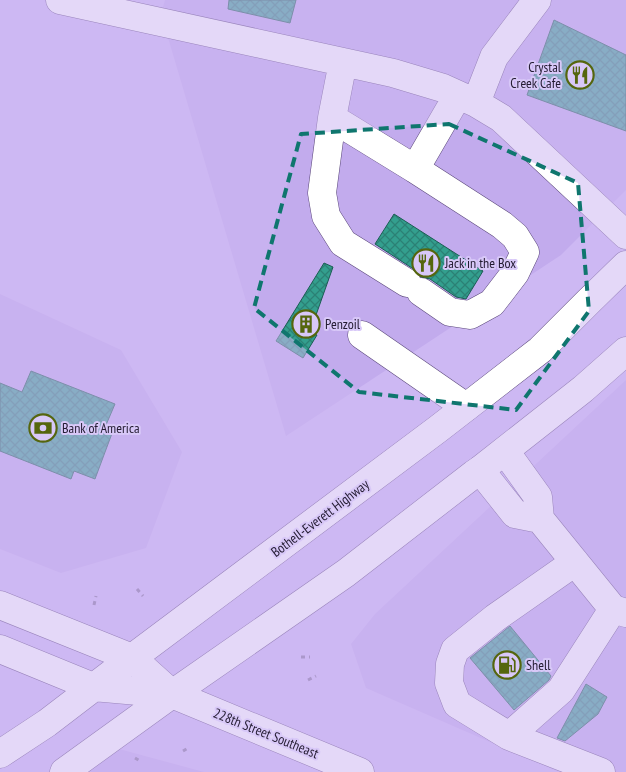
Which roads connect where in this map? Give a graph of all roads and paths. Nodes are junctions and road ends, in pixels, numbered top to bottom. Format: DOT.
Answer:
graph roads {
  1 [pos="60,0"];
  2 [pos="536,0"];
  3 [pos="343,62"];
  4 [pos="467,99"];
  5 [pos="332,118"];
  6 [pos="415,169"];
  7 [pos="626,235"];
  8 [pos="626,265"];
  9 [pos="362,335"];
  10 [pos="626,351"];
  11 [pos="466,407"];
  12 [pos="505,451"];
  13 [pos="480,470"];
  14 [pos="540,519"];
  15 [pos="575,562"];
  16 [pos="137,588"];
  17 [pos="96,596"];
  18 [pos="142,596"];
  19 [pos="0,605"];
  20 [pos="94,605"];
  21 [pos="619,611"];
  22 [pos="0,649"];
  23 [pos="301,657"];
  24 [pos="310,657"];
  25 [pos="132,658"];
  26 [pos="316,676"];
  27 [pos="308,680"];
  28 [pos="93,687"];
  29 [pos="172,694"];
  30 [pos="509,736"];
  31 [pos="188,748"];
  32 [pos="183,751"];
  33 [pos="0,754"];
  34 [pos="136,758"];
  35 [pos="140,761"];
  36 [pos="64,772"];
  37 [pos="360,772"];
  38 [pos="601,772"];
  1 -- 3 [label="main road"];
  2 -- 4 [label="main road"];
  3 -- 4 [label="main road"];
  3 -- 5 [label="main road"];
  4 -- 6 [label="main road"];
  4 -- 7 [label="main road"];
  5 -- 6 [label="main road"];
  5 -- 6 [label="main road"];
  8 -- 11 [label="main road, Bothell-Everett Highway"];
  9 -- 11 [label="main road"];
  10 -- 12 [label="main road"];
  11 -- 25 [label="main road, Bothell-Everett Highway"];
  12 -- 13 [label="main road"];
  12 -- 14 [label="main road"];
  13 -- 14 [label="main road"];
  13 -- 29 [label="main road"];
  14 -- 15 [label="main road"];
  15 -- 21 [label="main road"];
  15 -- 30 [label="main road"];
  16 -- 18 [label="path"];
  17 -- 20 [label="path"];
  19 -- 25 [label="main road, 228th Street Southeast"];
  21 -- 30 [label="main road"];
  22 -- 28 [label="main road, 228th Street Southeast"];
  23 -- 24 [label="path"];
  25 -- 28 [label="main road, Bothell-Everett Highway"];
  25 -- 29 [label="main road, 228th Street Southeast"];
  26 -- 27 [label="path"];
  28 -- 29 [label="main road, 228th Street Southeast"];
  28 -- 33 [label="main road, Bothell-Everett Highway"];
  29 -- 36 [label="main road"];
  29 -- 37 [label="main road, 228th Street Southeast"];
  30 -- 38 [label="main road"];
  31 -- 32 [label="path"];
  34 -- 35 [label="path"];
}
